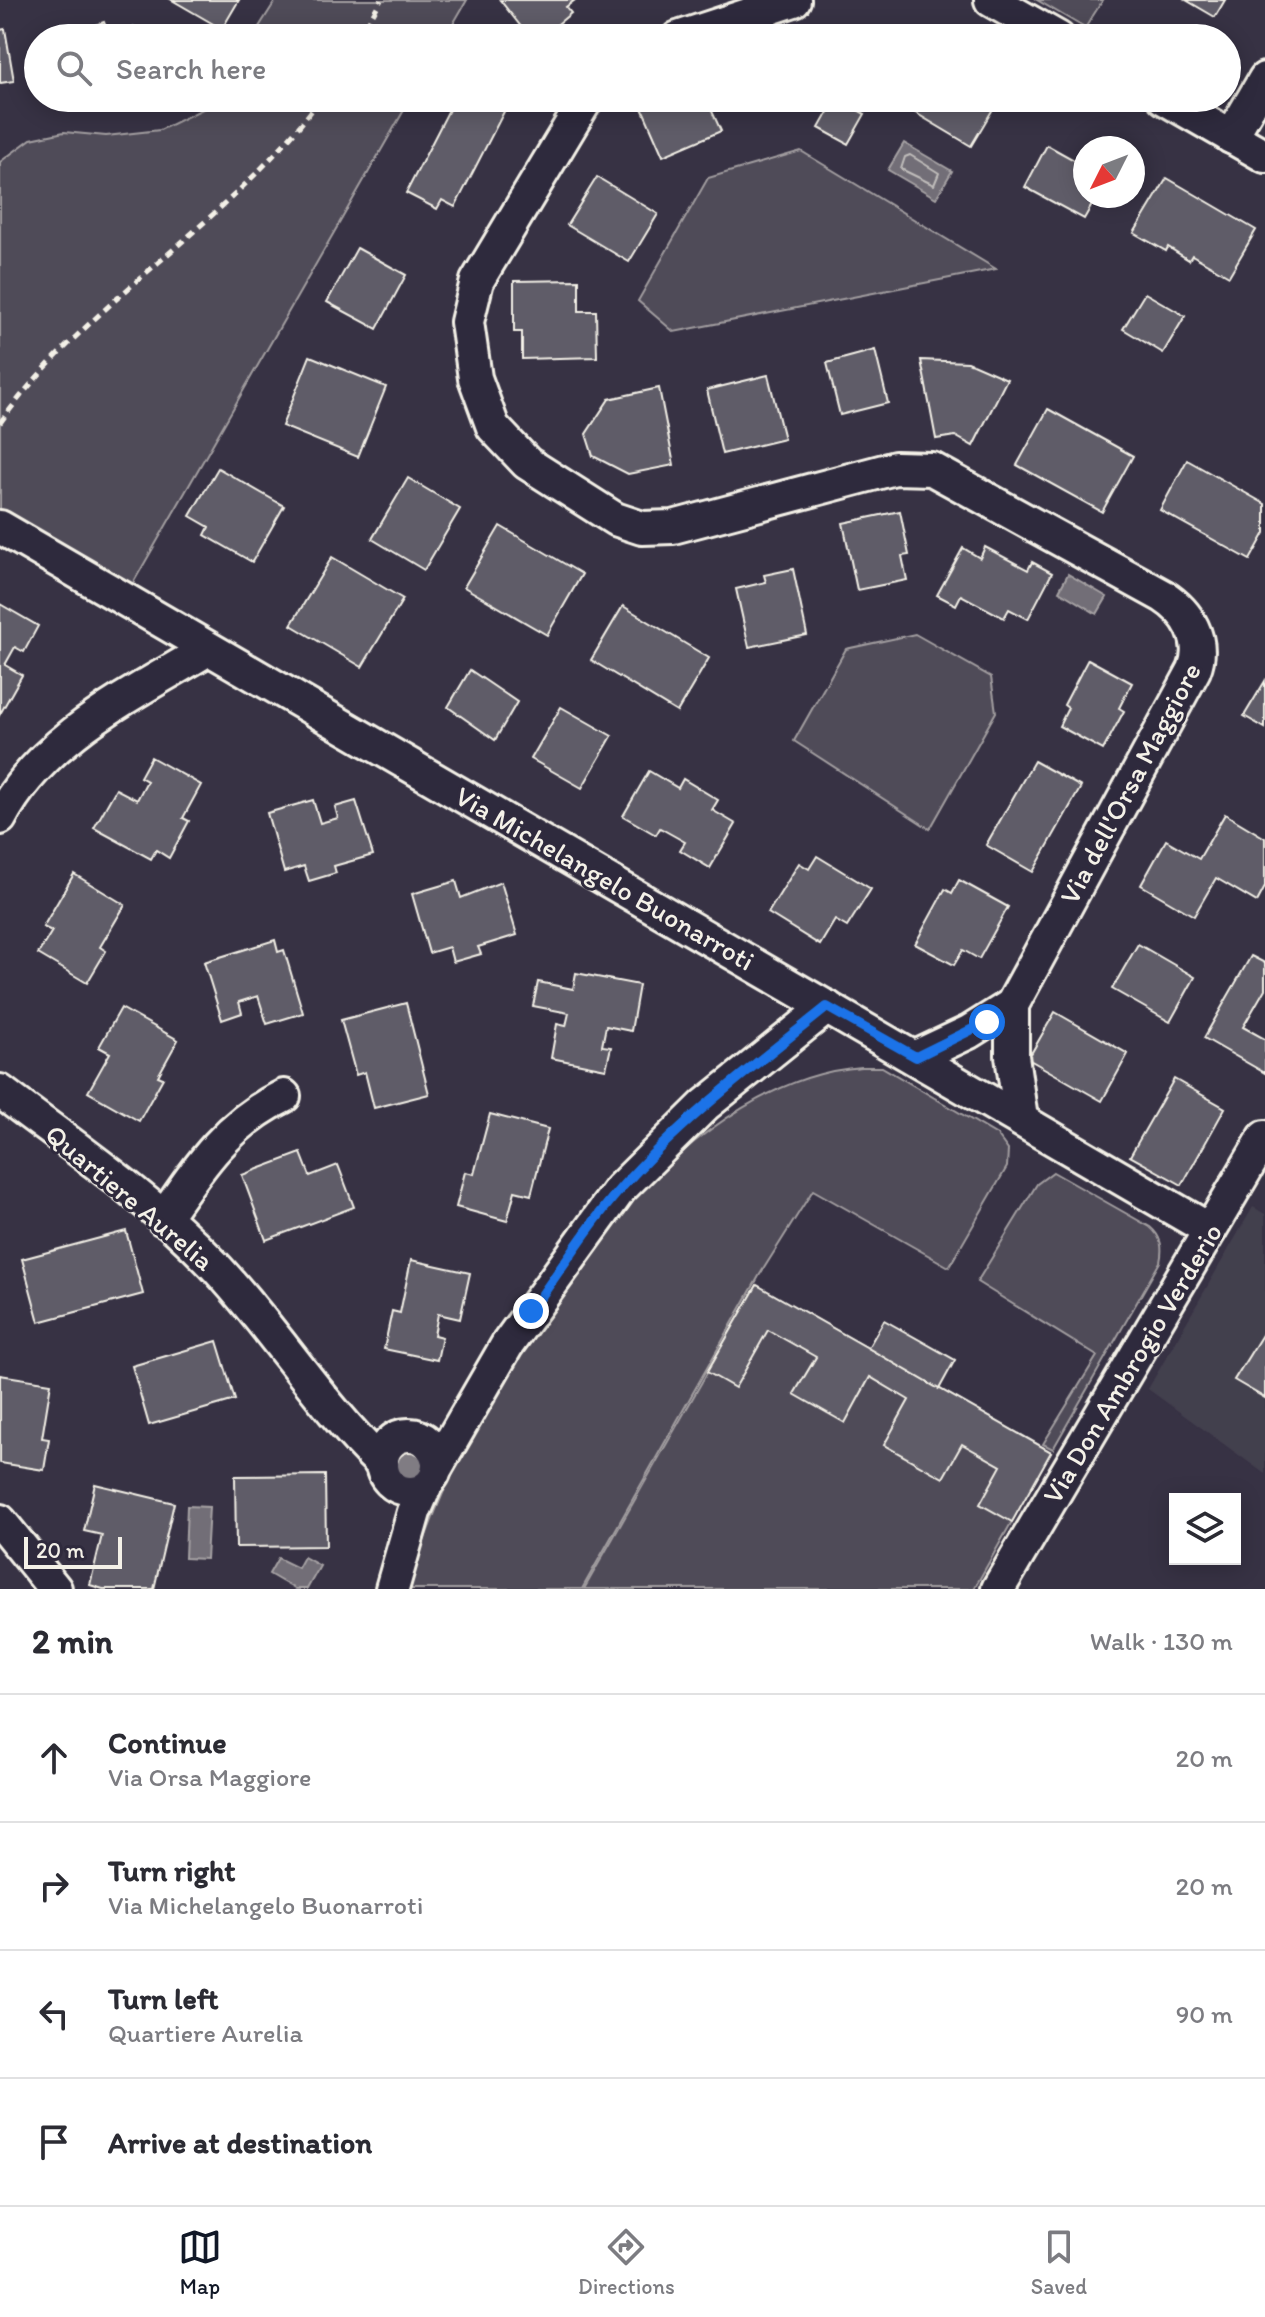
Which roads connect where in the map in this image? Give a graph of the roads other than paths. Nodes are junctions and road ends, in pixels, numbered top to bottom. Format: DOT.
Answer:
graph roads {
  1 [pos="794,0"];
  2 [pos="991,0"];
  3 [pos="721,24"];
  4 [pos="1033,24"];
  5 [pos="1265,79"];
  6 [pos="578,112"];
  7 [pos="1188,112"];
  8 [pos="1231,137"];
  9 [pos="1265,156"];
  10 [pos="0,527"];
  11 [pos="208,649"];
  12 [pos="0,818"];
  13 [pos="1012,1005"];
  14 [pos="827,1007"];
  15 [pos="916,1057"];
  16 [pos="0,1091"];
  17 [pos="284,1096"];
  18 [pos="1021,1119"];
  19 [pos="1265,1137"];
  20 [pos="163,1219"];
  21 [pos="1210,1230"];
  22 [pos="481,1387"];
  23 [pos="397,1456"];
  24 [pos="431,1475"];
  25 [pos="4,1532"];
  26 [pos="394,1578"];
  27 [pos="55,1589"];
  28 [pos="998,1589"];
  1 -- 3 [label="street"];
  2 -- 4 [label="street"];
  5 -- 8 [label="street"];
  6 -- 13 [label="street, Via dell'Orsa Maggiore"];
  7 -- 8 [label="street"];
  8 -- 9 [label="street"];
  10 -- 11 [label="street, Via Michelangelo Buonarroti"];
  11 -- 12 [label="street"];
  11 -- 14 [label="street, Via Michelangelo Buonarroti"];
  13 -- 15 [label="street"];
  13 -- 18 [label="street, Via dell'Orsa Maggiore"];
  14 -- 15 [label="street, Via Michelangelo Buonarroti"];
  14 -- 22 [label="street"];
  15 -- 18 [label="street, Via Michelangelo Buonarroti"];
  16 -- 20 [label="street, Quartiere Aurelia"];
  17 -- 20 [label="street"];
  18 -- 21 [label="street, Via Michelangelo Buonarroti"];
  19 -- 21 [label="street, Via Don Ambrogio Verderio"];
  20 -- 23 [label="street, Quartiere Aurelia"];
  21 -- 28 [label="street, Via Don Ambrogio Verderio"];
  22 -- 23 [label="street"];
  22 -- 24 [label="street"];
  23 -- 24 [label="street"];
  23 -- 24 [label="street"];
  23 -- 26 [label="street"];
  24 -- 26 [label="street"];
  25 -- 27 [label="street"];
}
